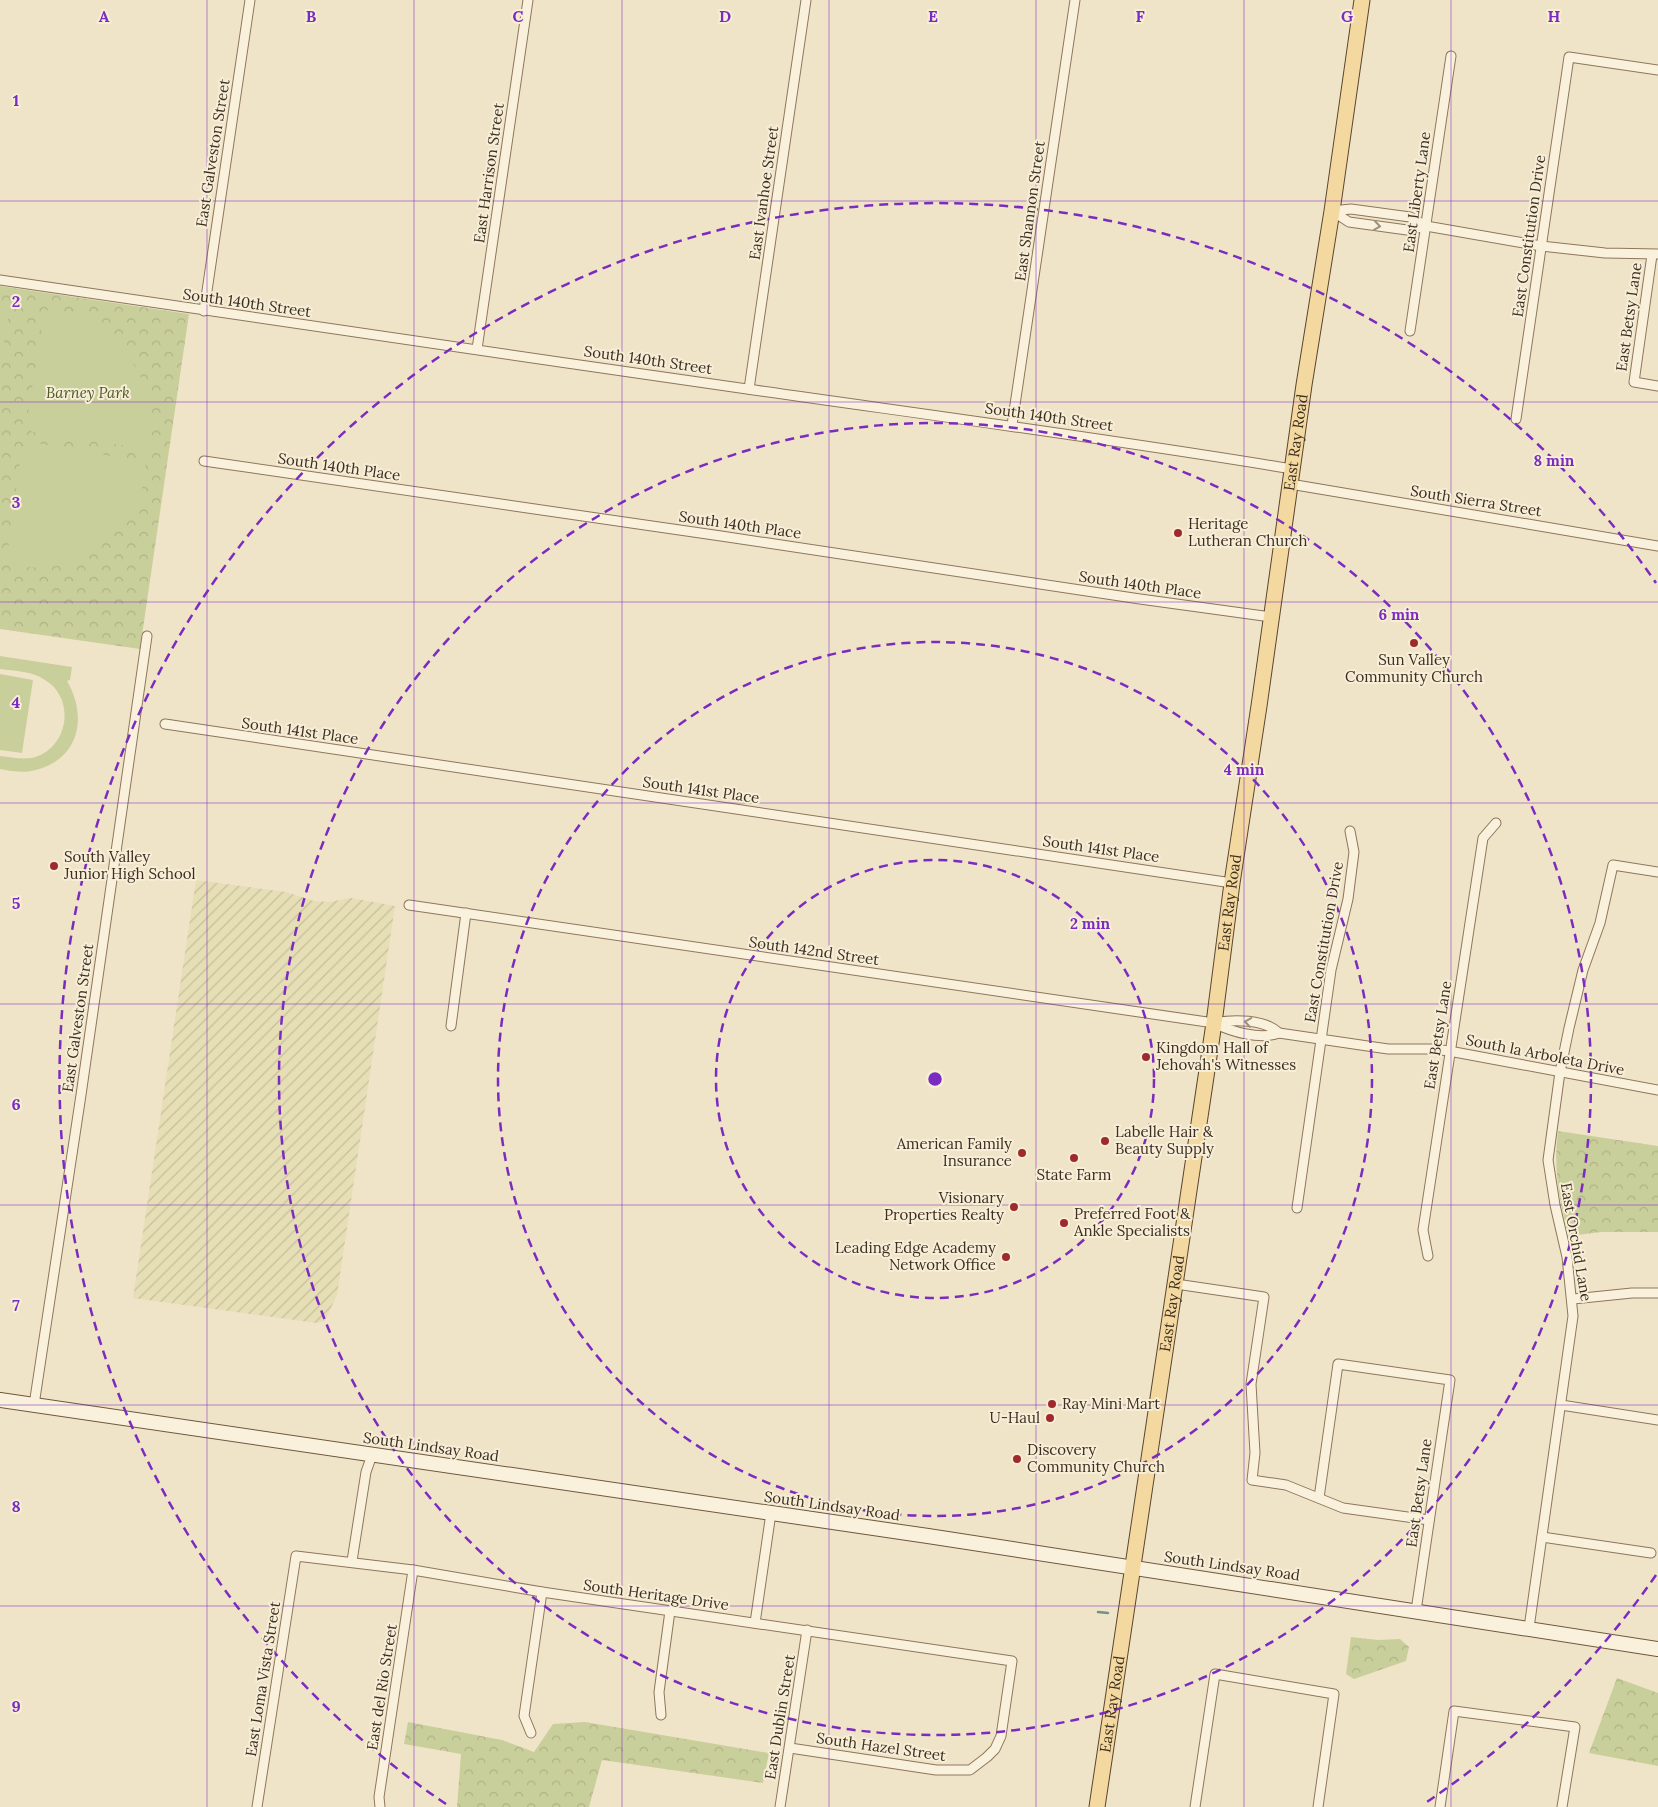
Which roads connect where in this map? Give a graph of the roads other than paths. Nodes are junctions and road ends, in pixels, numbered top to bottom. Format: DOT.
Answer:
graph roads {
  1 [pos="250,0"];
  2 [pos="528,0"];
  3 [pos="806,0"];
  4 [pos="1075,0"];
  5 [pos="1362,0"];
  6 [pos="1451,56"];
  7 [pos="1658,70"];
  8 [pos="1332,211"];
  9 [pos="1426,226"];
  10 [pos="1542,246"];
  11 [pos="1655,255"];
  12 [pos="0,280"];
  13 [pos="204,311"];
  14 [pos="1410,331"];
  15 [pos="477,349"];
  16 [pos="1658,386"];
  17 [pos="749,389"];
  18 [pos="1516,419"];
  19 [pos="1012,426"];
  20 [pos="204,461"];
  21 [pos="1291,477"];
  22 [pos="1658,546"];
  23 [pos="1271,617"];
  24 [pos="147,636"];
  25 [pos="165,724"];
  26 [pos="1496,824"];
  27 [pos="1350,831"];
  28 [pos="1658,872"];
  29 [pos="1232,883"];
  30 [pos="409,905"];
  31 [pos="466,913"];
  32 [pos="1214,1023"];
  33 [pos="451,1026"];
  34 [pos="1321,1039"];
  35 [pos="1449,1051"];
  36 [pos="1560,1072"];
  37 [pos="1658,1090"];
  38 [pos="1298,1208"];
  39 [pos="1428,1256"];
  40 [pos="1176,1284"];
  41 [pos="1658,1293"];
  42 [pos="1573,1299"];
  43 [pos="0,1400"];
  44 [pos="34,1405"];
  45 [pos="1561,1405"];
  46 [pos="1658,1420"];
  47 [pos="372,1455"];
  48 [pos="1319,1498"];
  49 [pos="771,1513"];
  50 [pos="1429,1520"];
  51 [pos="1542,1537"];
  52 [pos="1651,1554"];
  53 [pos="296,1556"];
  54 [pos="352,1562"];
  55 [pos="1133,1568"];
  56 [pos="413,1570"];
  57 [pos="542,1592"];
  58 [pos="670,1611"];
  59 [pos="1416,1611"];
  60 [pos="755,1623"];
  61 [pos="1529,1628"];
  62 [pos="807,1630"];
  63 [pos="1658,1649"];
  64 [pos="661,1715"];
  65 [pos="531,1733"];
  66 [pos="790,1748"];
  67 [pos="970,1770"];
  68 [pos="257,1807"];
  69 [pos="380,1807"];
  70 [pos="780,1807"];
  71 [pos="1097,1807"];
  72 [pos="1195,1807"];
  73 [pos="1318,1807"];
  74 [pos="1440,1807"];
  75 [pos="1562,1807"];
  1 -- 13 [label="street, East Galveston Street"];
  2 -- 15 [label="street, East Harrison Street"];
  3 -- 17 [label="street, East Ivanhoe Street"];
  4 -- 19 [label="street, East Shannon Street"];
  5 -- 8 [label="main road, East Ray Road"];
  6 -- 9 [label="street, East Liberty Lane"];
  7 -- 10 [label="street, East Constitution Drive"];
  8 -- 9 [label="street"];
  8 -- 9 [label="street, one-way"];
  8 -- 21 [label="main road, East Ray Road"];
  9 -- 10 [label="street"];
  9 -- 14 [label="street, East Liberty Lane"];
  10 -- 11 [label="street"];
  10 -- 18 [label="street, East Constitution Drive"];
  11 -- 16 [label="street, East Betsy Lane"];
  12 -- 13 [label="street, South 140th Street"];
  13 -- 15 [label="street, South 140th Street"];
  15 -- 17 [label="street, South 140th Street"];
  17 -- 19 [label="street, South 140th Street"];
  19 -- 21 [label="street, South 140th Street"];
  20 -- 23 [label="street, South 140th Place"];
  21 -- 22 [label="street, South Sierra Street"];
  21 -- 23 [label="main road, East Ray Road"];
  23 -- 29 [label="main road, East Ray Road"];
  24 -- 44 [label="street, East Galveston Street"];
  25 -- 29 [label="street, South 141st Place"];
  26 -- 35 [label="street, East Betsy Lane"];
  27 -- 34 [label="street, East Constitution Drive"];
  28 -- 36 [label="street, East Orchid Lane"];
  29 -- 32 [label="main road, East Ray Road"];
  30 -- 31 [label="street, South 142nd Street"];
  31 -- 32 [label="street, South 142nd Street"];
  31 -- 33 [label="street"];
  32 -- 34 [label="street, South la Arboleta Drive"];
  32 -- 40 [label="main road, East Ray Road"];
  34 -- 35 [label="street, South la Arboleta Drive"];
  34 -- 38 [label="street, East Constitution Drive"];
  35 -- 36 [label="street, South la Arboleta Drive"];
  35 -- 39 [label="street, East Betsy Lane"];
  36 -- 37 [label="street, South la Arboleta Drive"];
  36 -- 42 [label="street, East Orchid Lane"];
  40 -- 48 [label="street"];
  40 -- 55 [label="main road, East Ray Road"];
  41 -- 42 [label="street"];
  42 -- 45 [label="street, East Orchid Lane"];
  43 -- 44 [label="main road, South Lindsay Road"];
  44 -- 47 [label="main road, South Lindsay Road"];
  45 -- 46 [label="street"];
  45 -- 51 [label="street, East Orchid Lane"];
  47 -- 49 [label="main road, South Lindsay Road"];
  47 -- 54 [label="street"];
  48 -- 50 [label="street"];
  48 -- 50 [label="street, East Betsy Lane"];
  49 -- 55 [label="main road, South Lindsay Road"];
  49 -- 60 [label="street"];
  50 -- 59 [label="street, East Betsy Lane"];
  51 -- 52 [label="street"];
  51 -- 61 [label="street, East Orchid Lane"];
  53 -- 54 [label="street, South Heritage Drive"];
  53 -- 68 [label="street, East Loma Vista Street"];
  54 -- 56 [label="street, South Heritage Drive"];
  55 -- 59 [label="main road, South Lindsay Road"];
  55 -- 71 [label="main road, East Ray Road"];
  56 -- 57 [label="street, South Heritage Drive"];
  56 -- 69 [label="street, East del Rio Street"];
  57 -- 58 [label="street, South Heritage Drive"];
  57 -- 65 [label="street"];
  58 -- 60 [label="street, South Heritage Drive"];
  58 -- 64 [label="street"];
  59 -- 61 [label="main road, South Lindsay Road"];
  60 -- 62 [label="street, South Heritage Drive"];
  61 -- 63 [label="main road, South Lindsay Road"];
  62 -- 66 [label="street, East Dublin Street"];
  62 -- 67 [label="street, South Heritage Drive"];
  66 -- 67 [label="street, South Hazel Street"];
  66 -- 70 [label="street, East Dublin Street"];
  72 -- 73 [label="street"];
  74 -- 75 [label="street"];
}
